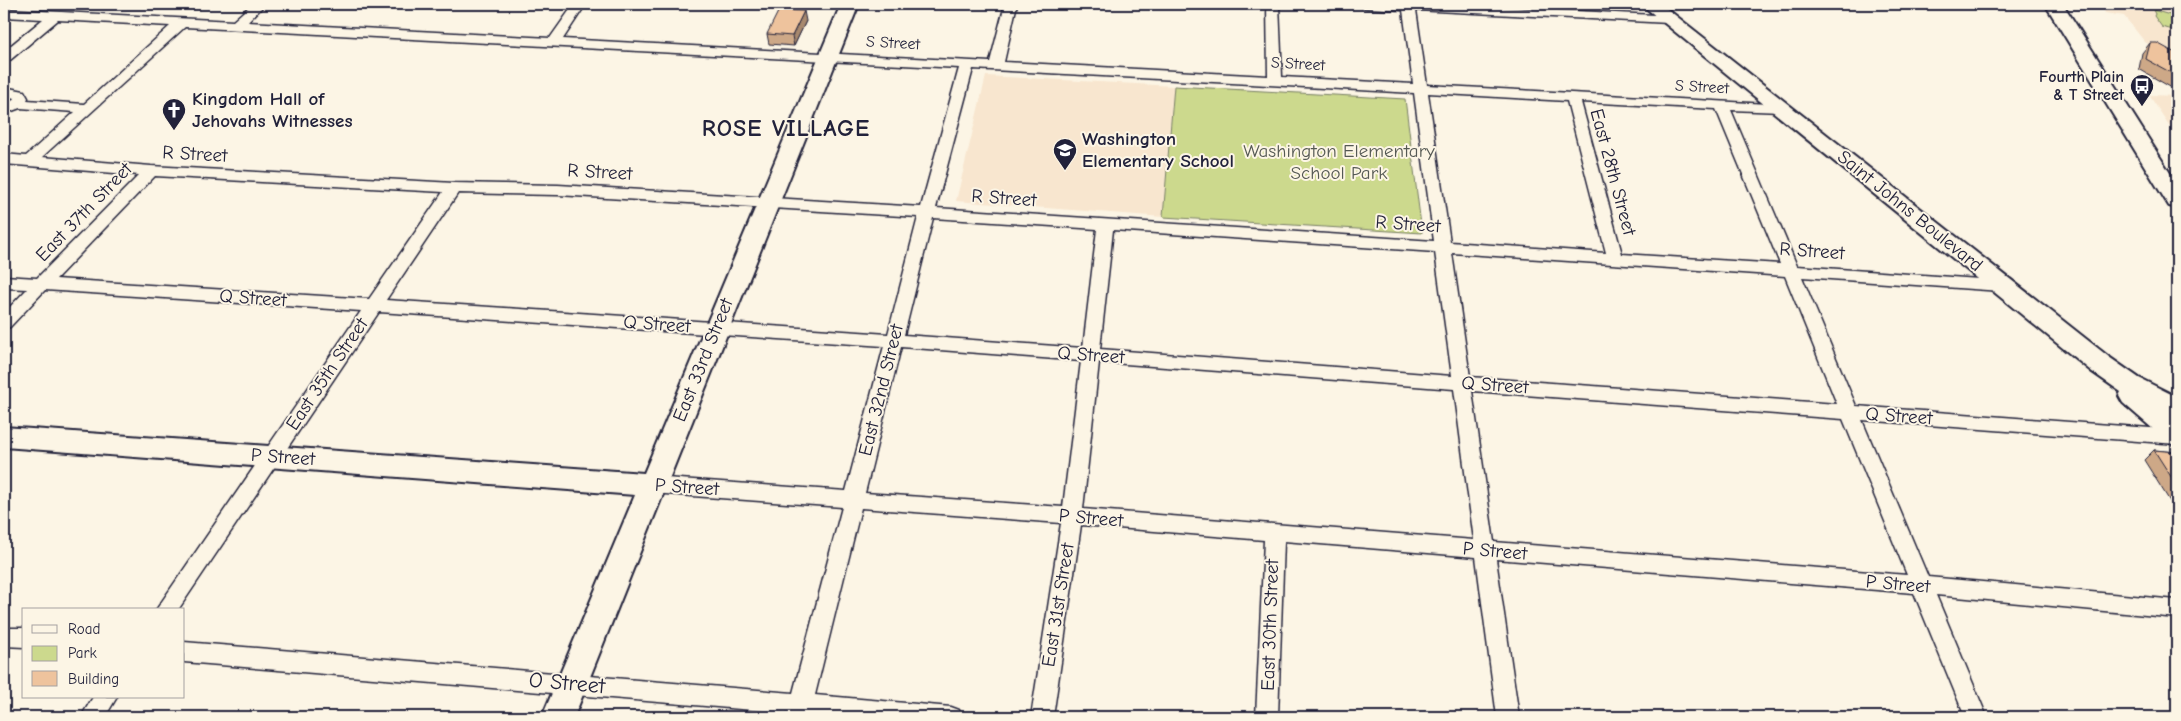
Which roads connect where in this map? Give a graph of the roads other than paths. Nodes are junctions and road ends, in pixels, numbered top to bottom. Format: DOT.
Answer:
graph roads {
  1 [pos="259,4"];
  2 [pos="580,4"];
  3 [pos="850,4"];
  4 [pos="1011,4"];
  5 [pos="1273,4"];
  6 [pos="1367,4"];
  7 [pos="1650,4"];
  8 [pos="2054,4"];
  9 [pos="1409,5"];
  10 [pos="4,13"];
  11 [pos="55,16"];
  12 [pos="1669,19"];
  13 [pos="182,22"];
  14 [pos="237,25"];
  15 [pos="554,42"];
  16 [pos="828,57"];
  17 [pos="4,58"];
  18 [pos="967,64"];
  19 [pos="996,66"];
  20 [pos="1275,81"];
  21 [pos="1422,89"];
  22 [pos="4,92"];
  23 [pos="1573,97"];
  24 [pos="18,104"];
  25 [pos="1722,105"];
  26 [pos="87,108"];
  27 [pos="1781,108"];
  28 [pos="4,110"];
  29 [pos="4,159"];
  30 [pos="29,161"];
  31 [pos="151,172"];
  32 [pos="454,188"];
  33 [pos="2177,201"];
  34 [pos="768,202"];
  35 [pos="927,213"];
  36 [pos="1106,224"];
  37 [pos="1443,246"];
  38 [pos="1615,258"];
  39 [pos="1790,270"];
  40 [pos="4,282"];
  41 [pos="42,284"];
  42 [pos="2001,284"];
  43 [pos="374,306"];
  44 [pos="4,323"];
  45 [pos="717,327"];
  46 [pos="894,340"];
  47 [pos="1091,355"];
  48 [pos="2100,364"];
  49 [pos="1462,383"];
  50 [pos="2177,408"];
  51 [pos="1849,412"];
  52 [pos="2177,436"];
  53 [pos="4,437"];
  54 [pos="271,456"];
  55 [pos="652,485"];
  56 [pos="853,500"];
  57 [pos="1072,516"];
  58 [pos="1274,532"];
  59 [pos="1485,550"];
  60 [pos="1921,585"];
  61 [pos="167,608"];
  62 [pos="2177,609"];
  63 [pos="4,637"];
  64 [pos="22,638"];
  65 [pos="185,652"];
  66 [pos="572,684"];
  67 [pos="105,698"];
  68 [pos="800,711"];
  69 [pos="92,717"];
  70 [pos="558,717"];
  71 [pos="951,717"];
  72 [pos="1042,717"];
  73 [pos="1267,717"];
  74 [pos="1508,717"];
  75 [pos="1976,717"];
  1 -- 14 [label="street"];
  2 -- 15 [label="street"];
  3 -- 16 [label="street, East 33rd Street"];
  4 -- 19 [label="street"];
  5 -- 20 [label="street"];
  6 -- 9 [label="street"];
  7 -- 12 [label="street, Saint Johns Boulevard"];
  8 -- 33 [label="street"];
  9 -- 12 [label="street"];
  9 -- 21 [label="street"];
  10 -- 11 [label="street, S Street"];
  11 -- 13 [label="street, S Street"];
  11 -- 17 [label="street"];
  12 -- 27 [label="street, Saint Johns Boulevard"];
  13 -- 14 [label="street, S Street"];
  13 -- 26 [label="street"];
  14 -- 15 [label="street, S Street"];
  15 -- 16 [label="street, S Street"];
  16 -- 18 [label="street, S Street"];
  16 -- 34 [label="street, East 33rd Street"];
  18 -- 19 [label="street, S Street"];
  18 -- 35 [label="street, East 32nd Street"];
  19 -- 20 [label="street, S Street"];
  20 -- 21 [label="street, S Street"];
  21 -- 23 [label="street, S Street"];
  21 -- 37 [label="street"];
  22 -- 24 [label="street"];
  23 -- 25 [label="street, S Street"];
  23 -- 38 [label="street, East 28th Street"];
  24 -- 26 [label="street"];
  24 -- 28 [label="street"];
  25 -- 27 [label="street, S Street"];
  25 -- 39 [label="street"];
  26 -- 30 [label="street"];
  27 -- 42 [label="street, Saint Johns Boulevard"];
  29 -- 30 [label="street, R Street"];
  30 -- 31 [label="street, R Street"];
  31 -- 32 [label="street, R Street"];
  31 -- 41 [label="street, East 37th Street"];
  32 -- 34 [label="street, R Street"];
  32 -- 43 [label="street, East 35th Street"];
  34 -- 35 [label="street, R Street"];
  34 -- 45 [label="street, East 33rd Street"];
  35 -- 36 [label="street, R Street"];
  35 -- 46 [label="street, East 32nd Street"];
  36 -- 37 [label="street, R Street"];
  36 -- 47 [label="street, East 31st Street"];
  37 -- 38 [label="street, R Street"];
  37 -- 49 [label="street"];
  38 -- 39 [label="street, R Street"];
  39 -- 42 [label="street, R Street"];
  39 -- 51 [label="street"];
  40 -- 41 [label="street, Q Street"];
  41 -- 43 [label="street, Q Street"];
  41 -- 44 [label="street, East 37th Street"];
  42 -- 48 [label="street, Saint Johns Boulevard"];
  43 -- 45 [label="street, Q Street"];
  43 -- 54 [label="street, East 35th Street"];
  45 -- 46 [label="street, Q Street"];
  45 -- 55 [label="street, East 33rd Street"];
  46 -- 47 [label="street, Q Street"];
  46 -- 56 [label="street, East 32nd Street"];
  47 -- 49 [label="street, Q Street"];
  47 -- 57 [label="street, East 31st Street"];
  48 -- 50 [label="street, Saint Johns Boulevard"];
  48 -- 52 [label="street"];
  49 -- 51 [label="street, Q Street"];
  49 -- 59 [label="street"];
  51 -- 52 [label="street, Q Street"];
  51 -- 60 [label="street"];
  53 -- 54 [label="street, P Street"];
  54 -- 55 [label="street, P Street"];
  54 -- 61 [label="street, East 35th Street"];
  55 -- 56 [label="street, P Street"];
  55 -- 66 [label="street, East 33rd Street"];
  56 -- 57 [label="street, P Street"];
  56 -- 68 [label="street, East 32nd Street"];
  57 -- 58 [label="street, P Street"];
  57 -- 72 [label="street, East 31st Street"];
  58 -- 59 [label="street, P Street"];
  58 -- 73 [label="street, East 30th Street"];
  59 -- 60 [label="street, P Street"];
  59 -- 74 [label="street"];
  60 -- 62 [label="street, P Street"];
  60 -- 75 [label="street"];
  63 -- 64 [label="street"];
  65 -- 66 [label="street, O Street"];
  66 -- 68 [label="street, O Street"];
  66 -- 70 [label="street, East 33rd Street"];
  67 -- 69 [label="street"];
  68 -- 71 [label="street, O Street"];
}
